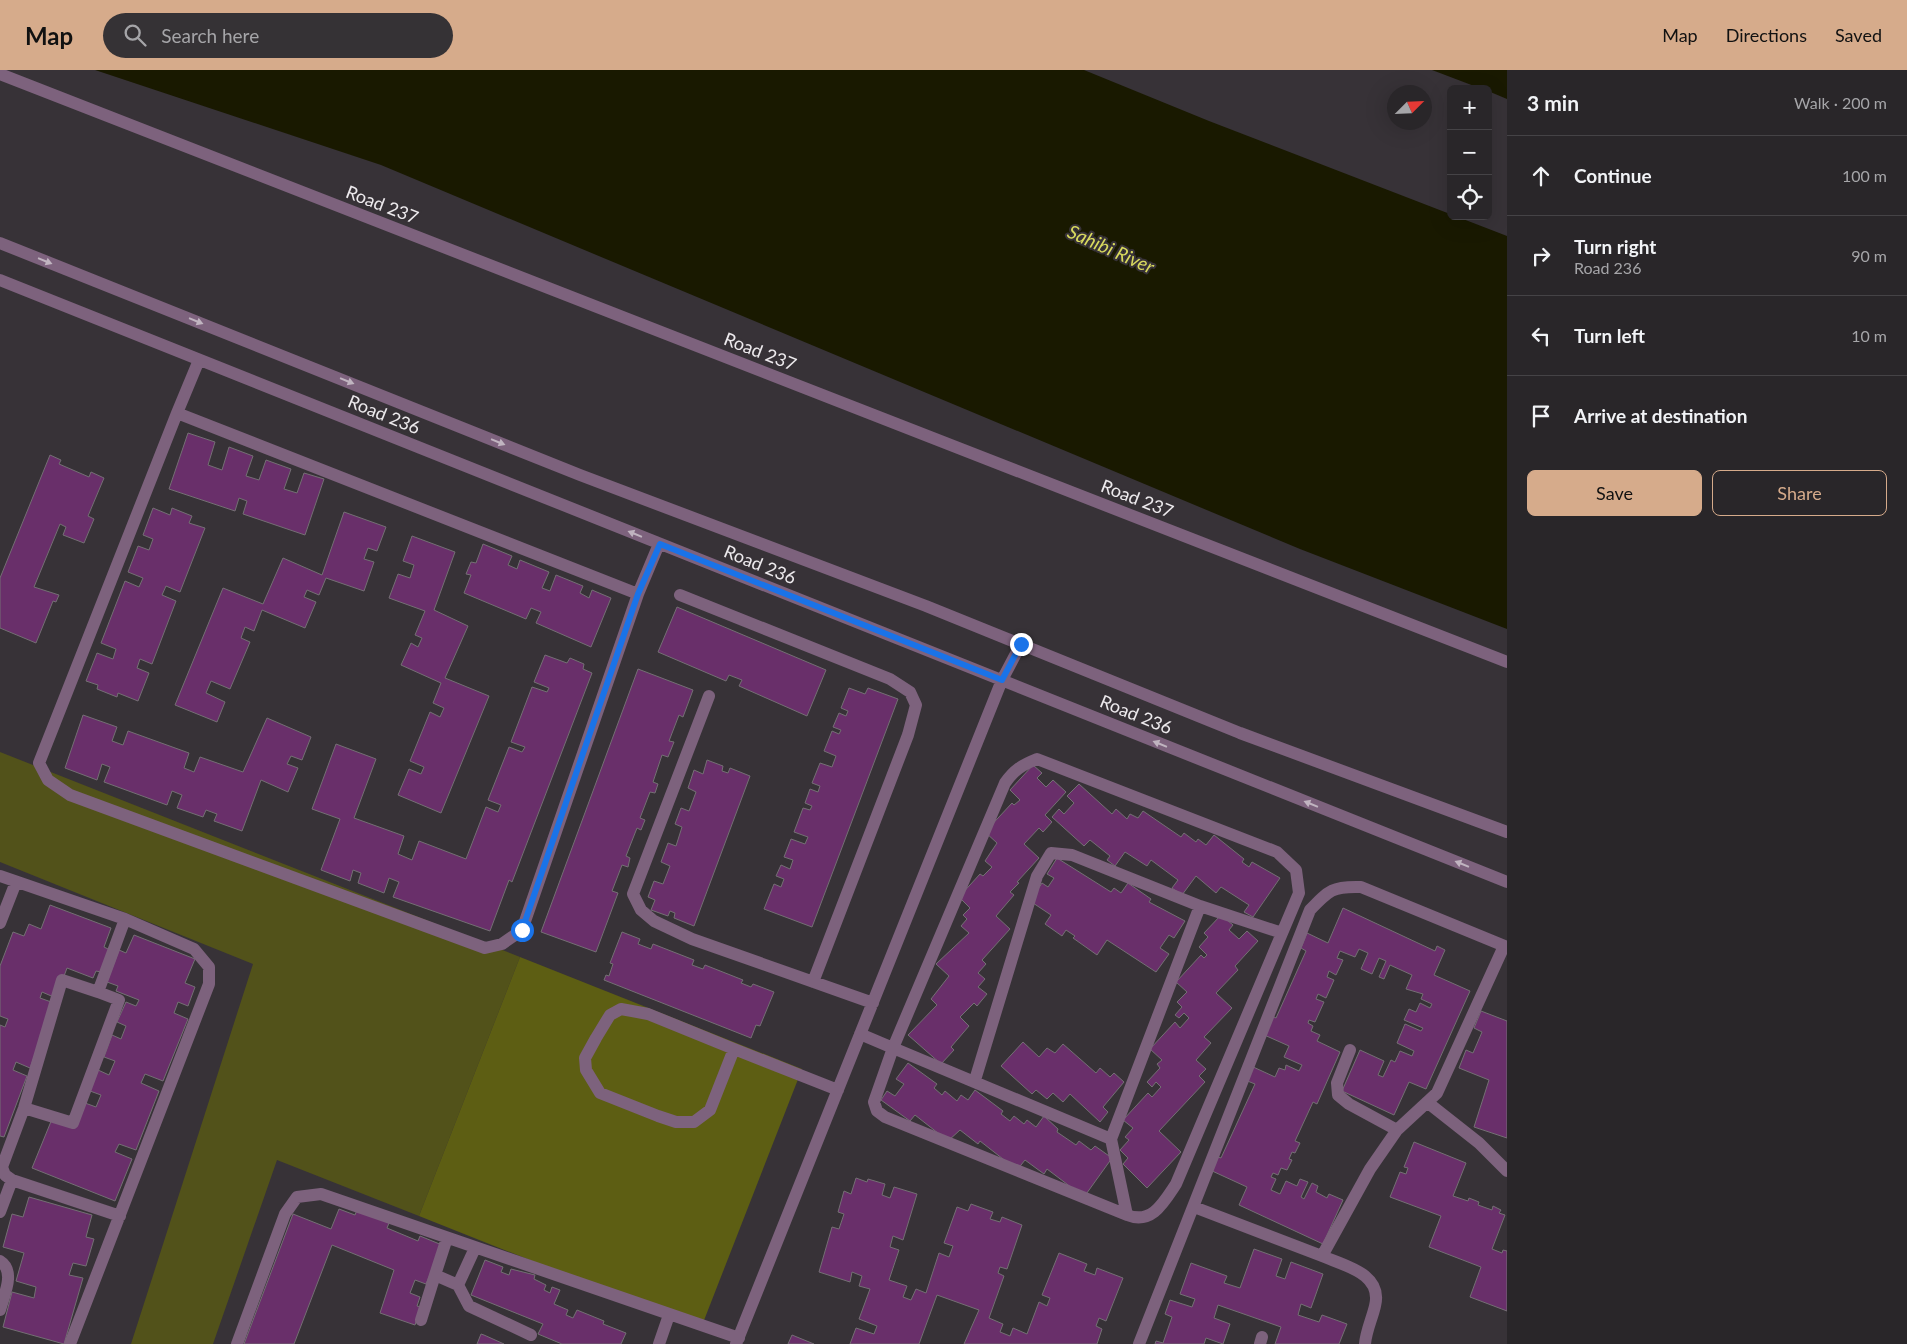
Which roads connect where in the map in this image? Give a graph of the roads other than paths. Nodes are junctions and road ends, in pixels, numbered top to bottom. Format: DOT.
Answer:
graph roads {
  1 [pos="0,74"];
  2 [pos="0,243"];
  3 [pos="0,280"];
  4 [pos="199,360"];
  5 [pos="176,412"];
  6 [pos="660,544"];
  7 [pos="638,594"];
  8 [pos="680,595"];
  9 [pos="1021,644"];
  10 [pos="1507,662"];
  11 [pos="1002,680"];
  12 [pos="709,696"];
  13 [pos="1507,832"];
  14 [pos="0,876"];
  15 [pos="16,882"];
  16 [pos="1507,882"];
  17 [pos="1200,906"];
  18 [pos="125,919"];
  19 [pos="0,923"];
  20 [pos="1282,933"];
  21 [pos="1505,946"];
  22 [pos="813,982"];
  23 [pos="98,992"];
  24 [pos="873,1003"];
  25 [pos="860,1034"];
  26 [pos="893,1048"];
  27 [pos="734,1049"];
  28 [pos="1350,1050"];
  29 [pos="974,1080"];
  30 [pos="838,1090"];
  31 [pos="1427,1102"];
  32 [pos="24,1108"];
  33 [pos="1397,1130"];
  34 [pos="1111,1139"];
  35 [pos="1507,1171"];
  36 [pos="12,1180"];
  37 [pos="1194,1207"];
  38 [pos="0,1212"];
  39 [pos="1127,1215"];
  40 [pos="120,1216"];
  41 [pos="447,1238"];
  42 [pos="475,1248"];
  43 [pos="1322,1256"];
  44 [pos="0,1261"];
  45 [pos="435,1275"];
  46 [pos="458,1285"];
  47 [pos="0,1310"];
  48 [pos="670,1314"];
  49 [pos="421,1320"];
  50 [pos="531,1335"];
  51 [pos="737,1341"];
  52 [pos="70,1344"];
  53 [pos="237,1344"];
  54 [pos="658,1344"];
  55 [pos="1139,1344"];
  56 [pos="1365,1344"];
  1 -- 10 [label="street, Road 237"];
  2 -- 9 [label="street, one-way"];
  3 -- 4 [label="street, Road 236"];
  4 -- 5 [label="street"];
  6 -- 4 [label="street, Road 236, one-way"];
  5 -- 7 [label="street"];
  5 -- 7 [label="street"];
  6 -- 7 [label="street"];
  6 -- 11 [label="street, Road 236"];
  8 -- 22 [label="street"];
  9 -- 11 [label="street"];
  9 -- 13 [label="street"];
  16 -- 11 [label="street, Road 236, one-way"];
  11 -- 24 [label="street"];
  12 -- 22 [label="street"];
  14 -- 15 [label="street"];
  15 -- 18 [label="street"];
  15 -- 19 [label="street"];
  17 -- 20 [label="street"];
  17 -- 29 [label="street"];
  17 -- 34 [label="street"];
  18 -- 23 [label="street"];
  18 -- 40 [label="street"];
  20 -- 26 [label="street"];
  20 -- 39 [label="street"];
  21 -- 31 [label="street"];
  21 -- 37 [label="street"];
  22 -- 24 [label="street"];
  23 -- 32 [label="street"];
  23 -- 32 [label="street"];
  24 -- 25 [label="street"];
  25 -- 26 [label="street"];
  25 -- 30 [label="street"];
  26 -- 29 [label="street"];
  26 -- 39 [label="street"];
  27 -- 27 [label="street"];
  27 -- 30 [label="street"];
  28 -- 33 [label="street"];
  29 -- 34 [label="street"];
  30 -- 51 [label="street"];
  31 -- 33 [label="street"];
  31 -- 35 [label="street"];
  32 -- 36 [label="street"];
  33 -- 43 [label="street"];
  34 -- 39 [label="street"];
  36 -- 38 [label="street"];
  36 -- 40 [label="street"];
  37 -- 43 [label="street"];
  37 -- 55 [label="street"];
  40 -- 52 [label="street"];
  41 -- 42 [label="street"];
  41 -- 45 [label="street"];
  41 -- 53 [label="street"];
  42 -- 46 [label="street"];
  42 -- 48 [label="street"];
  43 -- 56 [label="street"];
  44 -- 47 [label="street"];
  45 -- 46 [label="street"];
  45 -- 49 [label="street"];
  46 -- 50 [label="street"];
  48 -- 51 [label="street"];
  48 -- 54 [label="street"];
}
